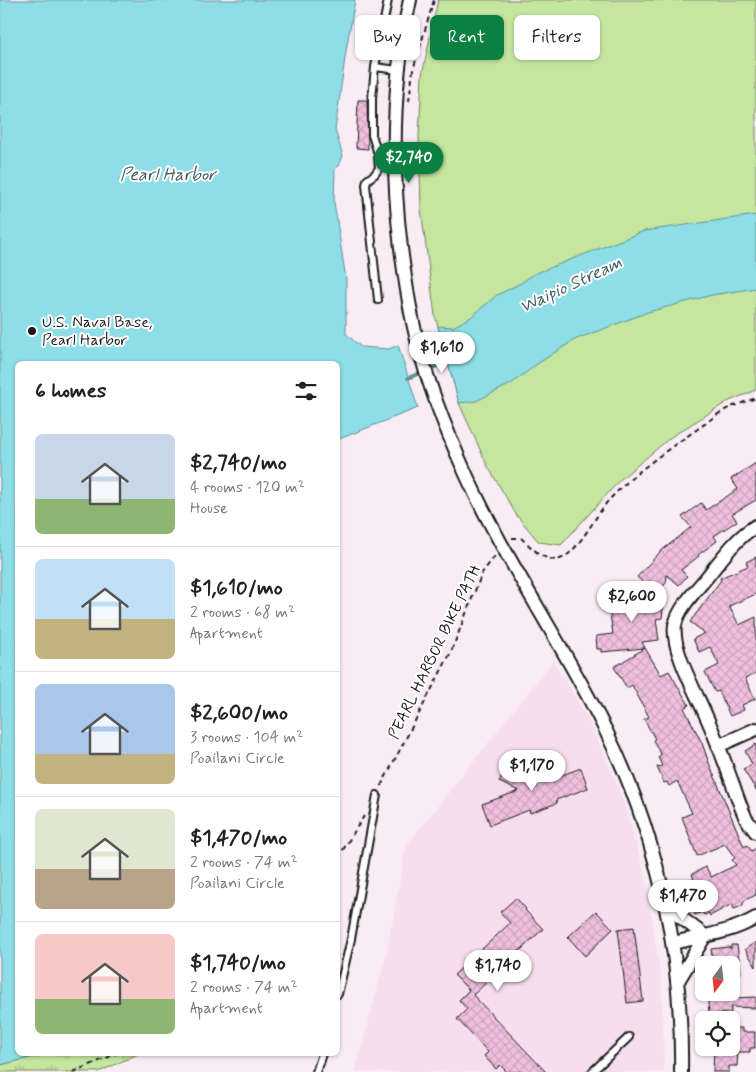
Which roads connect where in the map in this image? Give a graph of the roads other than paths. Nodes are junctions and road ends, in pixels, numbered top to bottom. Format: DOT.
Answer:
graph roads {
  1 [pos="388,0"];
  2 [pos="410,0"];
  3 [pos="375,67"];
  4 [pos="398,70"];
  5 [pos="378,300"];
  6 [pos="756,526"];
  7 [pos="756,729"];
  8 [pos="718,746"];
  9 [pos="377,795"];
  10 [pos="756,832"];
  11 [pos="666,906"];
  12 [pos="756,918"];
  13 [pos="705,936"];
  14 [pos="673,943"];
  15 [pos="678,981"];
  16 [pos="340,986"];
  17 [pos="629,1037"];
  18 [pos="321,1056"];
  19 [pos="316,1072"];
  20 [pos="592,1072"];
  21 [pos="681,1072"];
  1 -- 3 [label="lane"];
  2 -- 4 [label="street"];
  3 -- 4 [label="lane"];
  3 -- 5 [label="lane"];
  4 -- 11 [label="street"];
  6 -- 8 [label="street"];
  7 -- 8 [label="street"];
  8 -- 10 [label="street"];
  9 -- 16 [label="lane"];
  11 -- 13 [label="street"];
  11 -- 14 [label="street"];
  12 -- 13 [label="street"];
  13 -- 14 [label="street"];
  13 -- 15 [label="street"];
  14 -- 15 [label="street"];
  15 -- 21 [label="street"];
  17 -- 20 [label="lane"];
  18 -- 19 [label="lane"];
}
